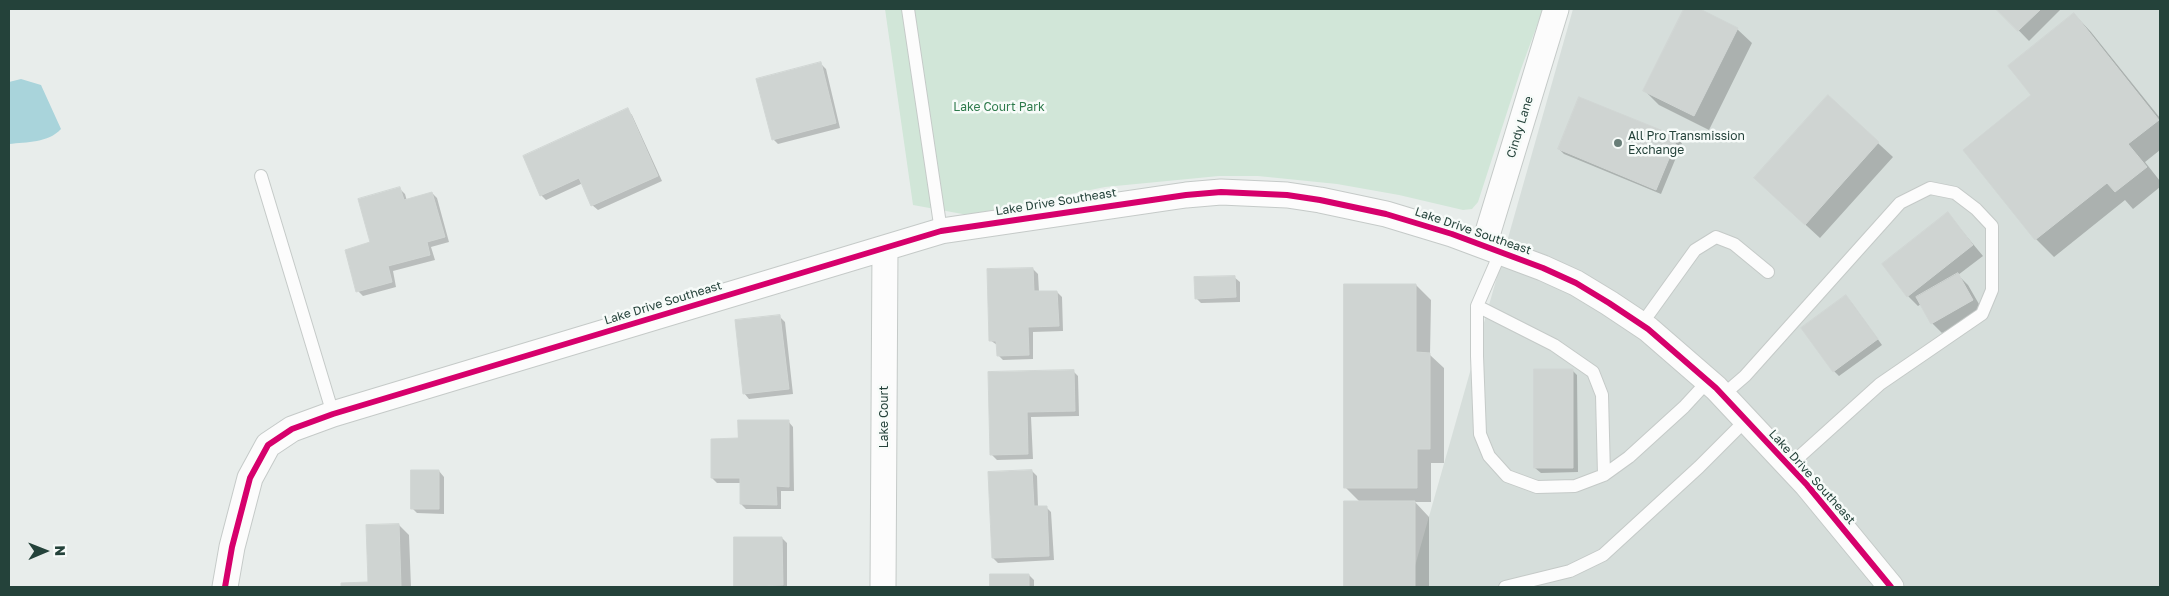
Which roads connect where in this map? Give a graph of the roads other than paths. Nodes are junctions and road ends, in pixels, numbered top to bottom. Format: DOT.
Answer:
graph roads {
  1 [pos="908,9"];
  2 [pos="1556,9"];
  3 [pos="261,176"];
  4 [pos="941,231"];
  5 [pos="886,248"];
  6 [pos="1492,248"];
  7 [pos="1768,272"];
  8 [pos="1477,306"];
  9 [pos="1641,325"];
  10 [pos="1716,388"];
  11 [pos="334,414"];
  12 [pos="1746,420"];
  13 [pos="1789,466"];
  14 [pos="1604,475"];
  15 [pos="225,587"];
  16 [pos="883,587"];
  17 [pos="1505,587"];
  18 [pos="1891,587"];
  1 -- 4 [label="lane"];
  2 -- 6 [label="street, Cindy Lane"];
  3 -- 11 [label="lane"];
  4 -- 5 [label="street, Lake Drive Southeast"];
  4 -- 6 [label="street, Lake Drive Southeast"];
  5 -- 11 [label="street, Lake Drive Southeast"];
  5 -- 16 [label="street, Lake Court"];
  6 -- 8 [label="lane"];
  6 -- 9 [label="street, Lake Drive Southeast"];
  7 -- 9 [label="lane"];
  8 -- 14 [label="lane"];
  8 -- 14 [label="lane"];
  9 -- 10 [label="street, Lake Drive Southeast"];
  10 -- 12 [label="street, Lake Drive Southeast"];
  10 -- 13 [label="lane"];
  10 -- 14 [label="lane"];
  11 -- 15 [label="street, Lake Drive Southeast"];
  12 -- 13 [label="street, Lake Drive Southeast"];
  12 -- 17 [label="lane"];
  13 -- 18 [label="street, Lake Drive Southeast"];
}
